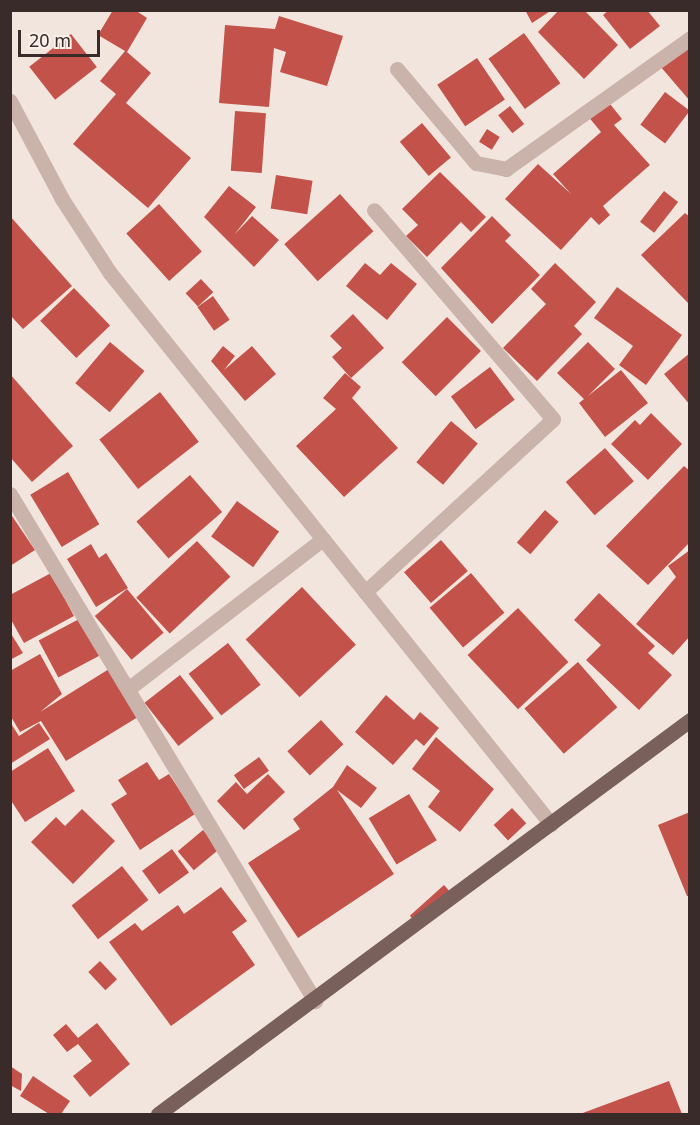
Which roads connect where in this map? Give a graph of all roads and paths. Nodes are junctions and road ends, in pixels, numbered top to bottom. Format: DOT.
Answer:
graph roads {
  1 [pos="690,38"];
  2 [pos="397,69"];
  3 [pos="10,101"];
  4 [pos="374,210"];
  5 [pos="10,494"];
  6 [pos="323,539"];
  7 [pos="365,592"];
  8 [pos="128,689"];
  9 [pos="690,720"];
  10 [pos="550,824"];
  11 [pos="315,1001"];
  12 [pos="158,1114"];
  1 -- 2 [label="street"];
  3 -- 6 [label="street"];
  4 -- 7 [label="street"];
  5 -- 8 [label="street"];
  6 -- 7 [label="street"];
  6 -- 8 [label="street"];
  7 -- 10 [label="street"];
  8 -- 11 [label="street"];
  9 -- 10 [label="main road"];
  10 -- 11 [label="main road"];
  11 -- 12 [label="main road"];
}
